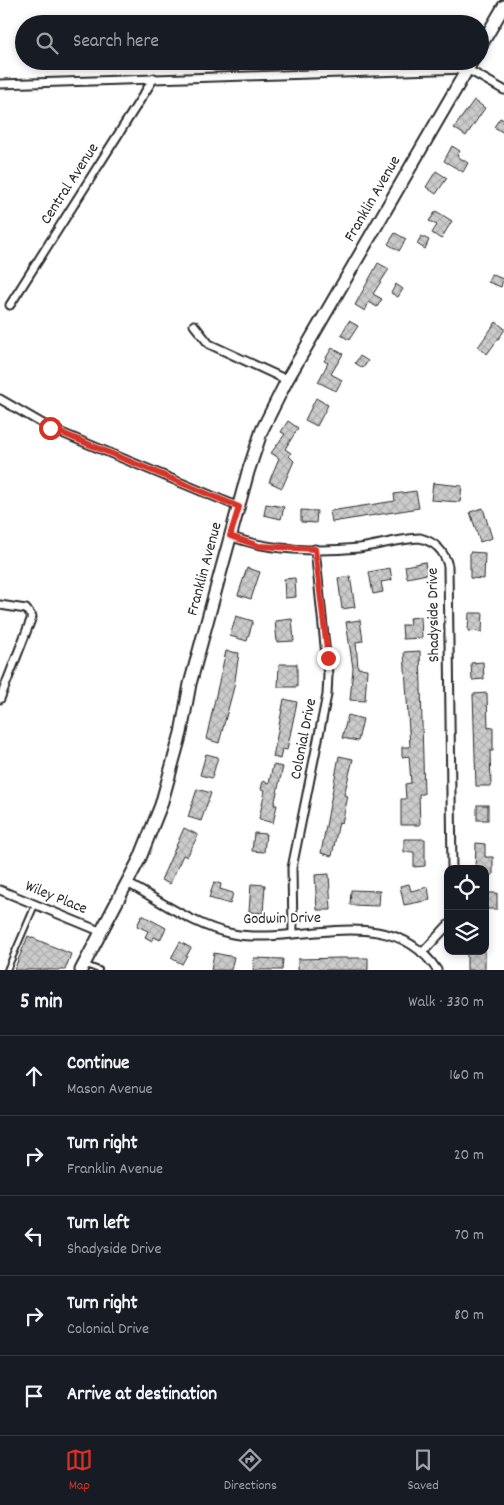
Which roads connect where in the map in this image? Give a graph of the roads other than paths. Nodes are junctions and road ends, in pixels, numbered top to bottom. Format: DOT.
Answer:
graph roads {
  1 [pos="504,6"];
  2 [pos="489,32"];
  3 [pos="348,70"];
  4 [pos="467,70"];
  5 [pos="477,70"];
  6 [pos="154,78"];
  7 [pos="0,84"];
  8 [pos="504,90"];
  9 [pos="10,305"];
  10 [pos="194,325"];
  11 [pos="287,380"];
  12 [pos="0,399"];
  13 [pos="239,507"];
  14 [pos="230,536"];
  15 [pos="315,549"];
  16 [pos="0,605"];
  17 [pos="0,699"];
  18 [pos="452,865"];
  19 [pos="127,883"];
  20 [pos="0,890"];
  21 [pos="35,905"];
  22 [pos="444,929"];
  23 [pos="102,932"];
  24 [pos="293,933"];
  25 [pos="422,953"];
  26 [pos="83,967"];
  27 [pos="7,970"];
  28 [pos="99,970"];
  29 [pos="437,970"];
  1 -- 2 [label="main road"];
  3 -- 6 [label="street"];
  4 -- 11 [label="main road, Franklin Avenue"];
  5 -- 8 [label="street"];
  6 -- 7 [label="street"];
  6 -- 9 [label="street, Central Avenue"];
  10 -- 11 [label="street"];
  11 -- 13 [label="main road, Franklin Avenue"];
  12 -- 13 [label="street"];
  13 -- 14 [label="main road, Franklin Avenue"];
  14 -- 15 [label="street, Shadyside Drive"];
  14 -- 19 [label="main road, Franklin Avenue"];
  15 -- 18 [label="street, Shadyside Drive"];
  15 -- 24 [label="street, Colonial Drive"];
  16 -- 17 [label="street"];
  19 -- 23 [label="main road, Franklin Avenue"];
  19 -- 24 [label="street, Godwin Drive"];
  20 -- 21 [label="street, Wiley Place"];
  21 -- 23 [label="street, Wiley Place"];
  21 -- 27 [label="lane"];
  22 -- 25 [label="street"];
  23 -- 26 [label="main road, Franklin Avenue"];
  24 -- 25 [label="street, Godwin Drive"];
  25 -- 29 [label="street, Godwin Drive"];
  26 -- 28 [label="lane"];
}
